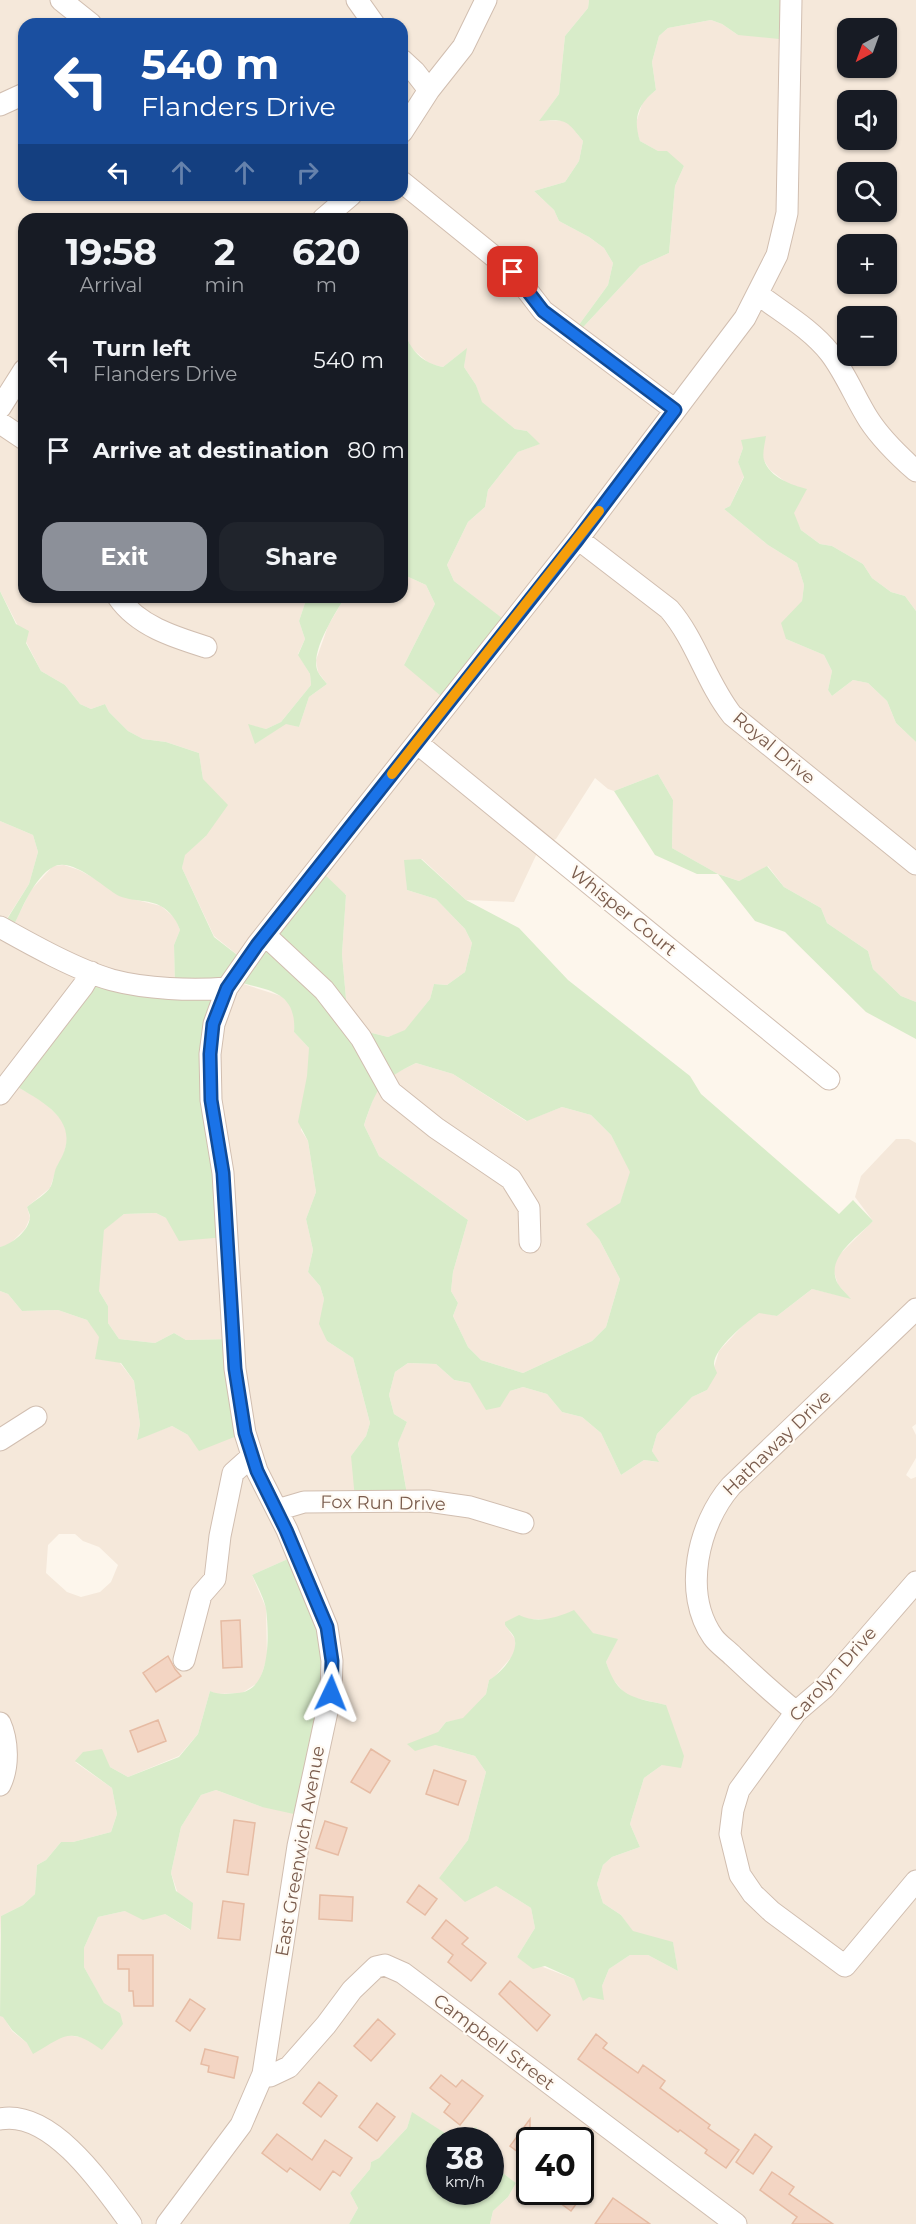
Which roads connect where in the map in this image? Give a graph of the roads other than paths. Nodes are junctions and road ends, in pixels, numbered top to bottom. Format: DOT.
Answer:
graph roads {
  1 [pos="61,0"];
  2 [pos="357,0"];
  3 [pos="486,0"];
  4 [pos="791,0"];
  5 [pos="84,18"];
  6 [pos="370,18"];
  7 [pos="408,66"];
  8 [pos="429,90"];
  9 [pos="18,97"];
  10 [pos="0,105"];
  11 [pos="408,123"];
  12 [pos="408,187"];
  13 [pos="344,201"];
  14 [pos="330,213"];
  15 [pos="759,294"];
  16 [pos="18,380"];
  17 [pos="0,408"];
  18 [pos="675,410"];
  19 [pos="0,423"];
  20 [pos="18,435"];
  21 [pos="916,471"];
  22 [pos="578,539"];
  23 [pos="124,603"];
  24 [pos="206,646"];
  25 [pos="417,743"];
  26 [pos="916,864"];
  27 [pos="0,927"];
  28 [pos="265,935"];
  29 [pos="91,972"];
  30 [pos="227,988"];
  31 [pos="829,1079"];
  32 [pos="0,1094"];
  33 [pos="530,1242"];
  34 [pos="916,1309"];
  35 [pos="36,1417"];
  36 [pos="0,1440"];
  37 [pos="252,1456"];
  38 [pos="277,1510"];
  39 [pos="523,1523"];
  40 [pos="916,1582"];
  41 [pos="184,1660"];
  42 [pos="796,1712"];
  43 [pos="0,1723"];
  44 [pos="0,1785"];
  45 [pos="916,1881"];
  46 [pos="263,2074"];
  47 [pos="0,2119"];
  48 [pos="131,2224"];
  49 [pos="167,2224"];
  50 [pos="736,2224"];
  1 -- 5 [label="street"];
  2 -- 6 [label="street"];
  3 -- 8 [label="street"];
  4 -- 15 [label="street, East Greenwich Avenue"];
  7 -- 8 [label="street"];
  8 -- 11 [label="street"];
  9 -- 10 [label="street"];
  12 -- 18 [label="street"];
  13 -- 14 [label="street"];
  15 -- 18 [label="street, East Greenwich Avenue"];
  15 -- 21 [label="street"];
  16 -- 17 [label="street"];
  18 -- 22 [label="street, East Greenwich Avenue"];
  19 -- 20 [label="street"];
  22 -- 25 [label="street, East Greenwich Avenue"];
  22 -- 26 [label="street, Royal Drive"];
  23 -- 24 [label="street"];
  25 -- 28 [label="street, East Greenwich Avenue"];
  25 -- 31 [label="street, Whisper Court"];
  27 -- 29 [label="street"];
  28 -- 30 [label="street, East Greenwich Avenue"];
  28 -- 33 [label="street"];
  29 -- 30 [label="street"];
  29 -- 32 [label="street"];
  30 -- 37 [label="street, East Greenwich Avenue"];
  34 -- 42 [label="street, Hathaway Drive"];
  35 -- 36 [label="street"];
  37 -- 38 [label="street, East Greenwich Avenue"];
  37 -- 41 [label="street"];
  38 -- 39 [label="street, Fox Run Drive"];
  38 -- 46 [label="street, East Greenwich Avenue"];
  40 -- 42 [label="street, Carolyn Drive"];
  42 -- 45 [label="street, Carolyn Drive"];
  43 -- 44 [label="street"];
  46 -- 49 [label="street, East Greenwich Avenue"];
  46 -- 50 [label="street, Campbell Street"];
  47 -- 48 [label="street"];
}
